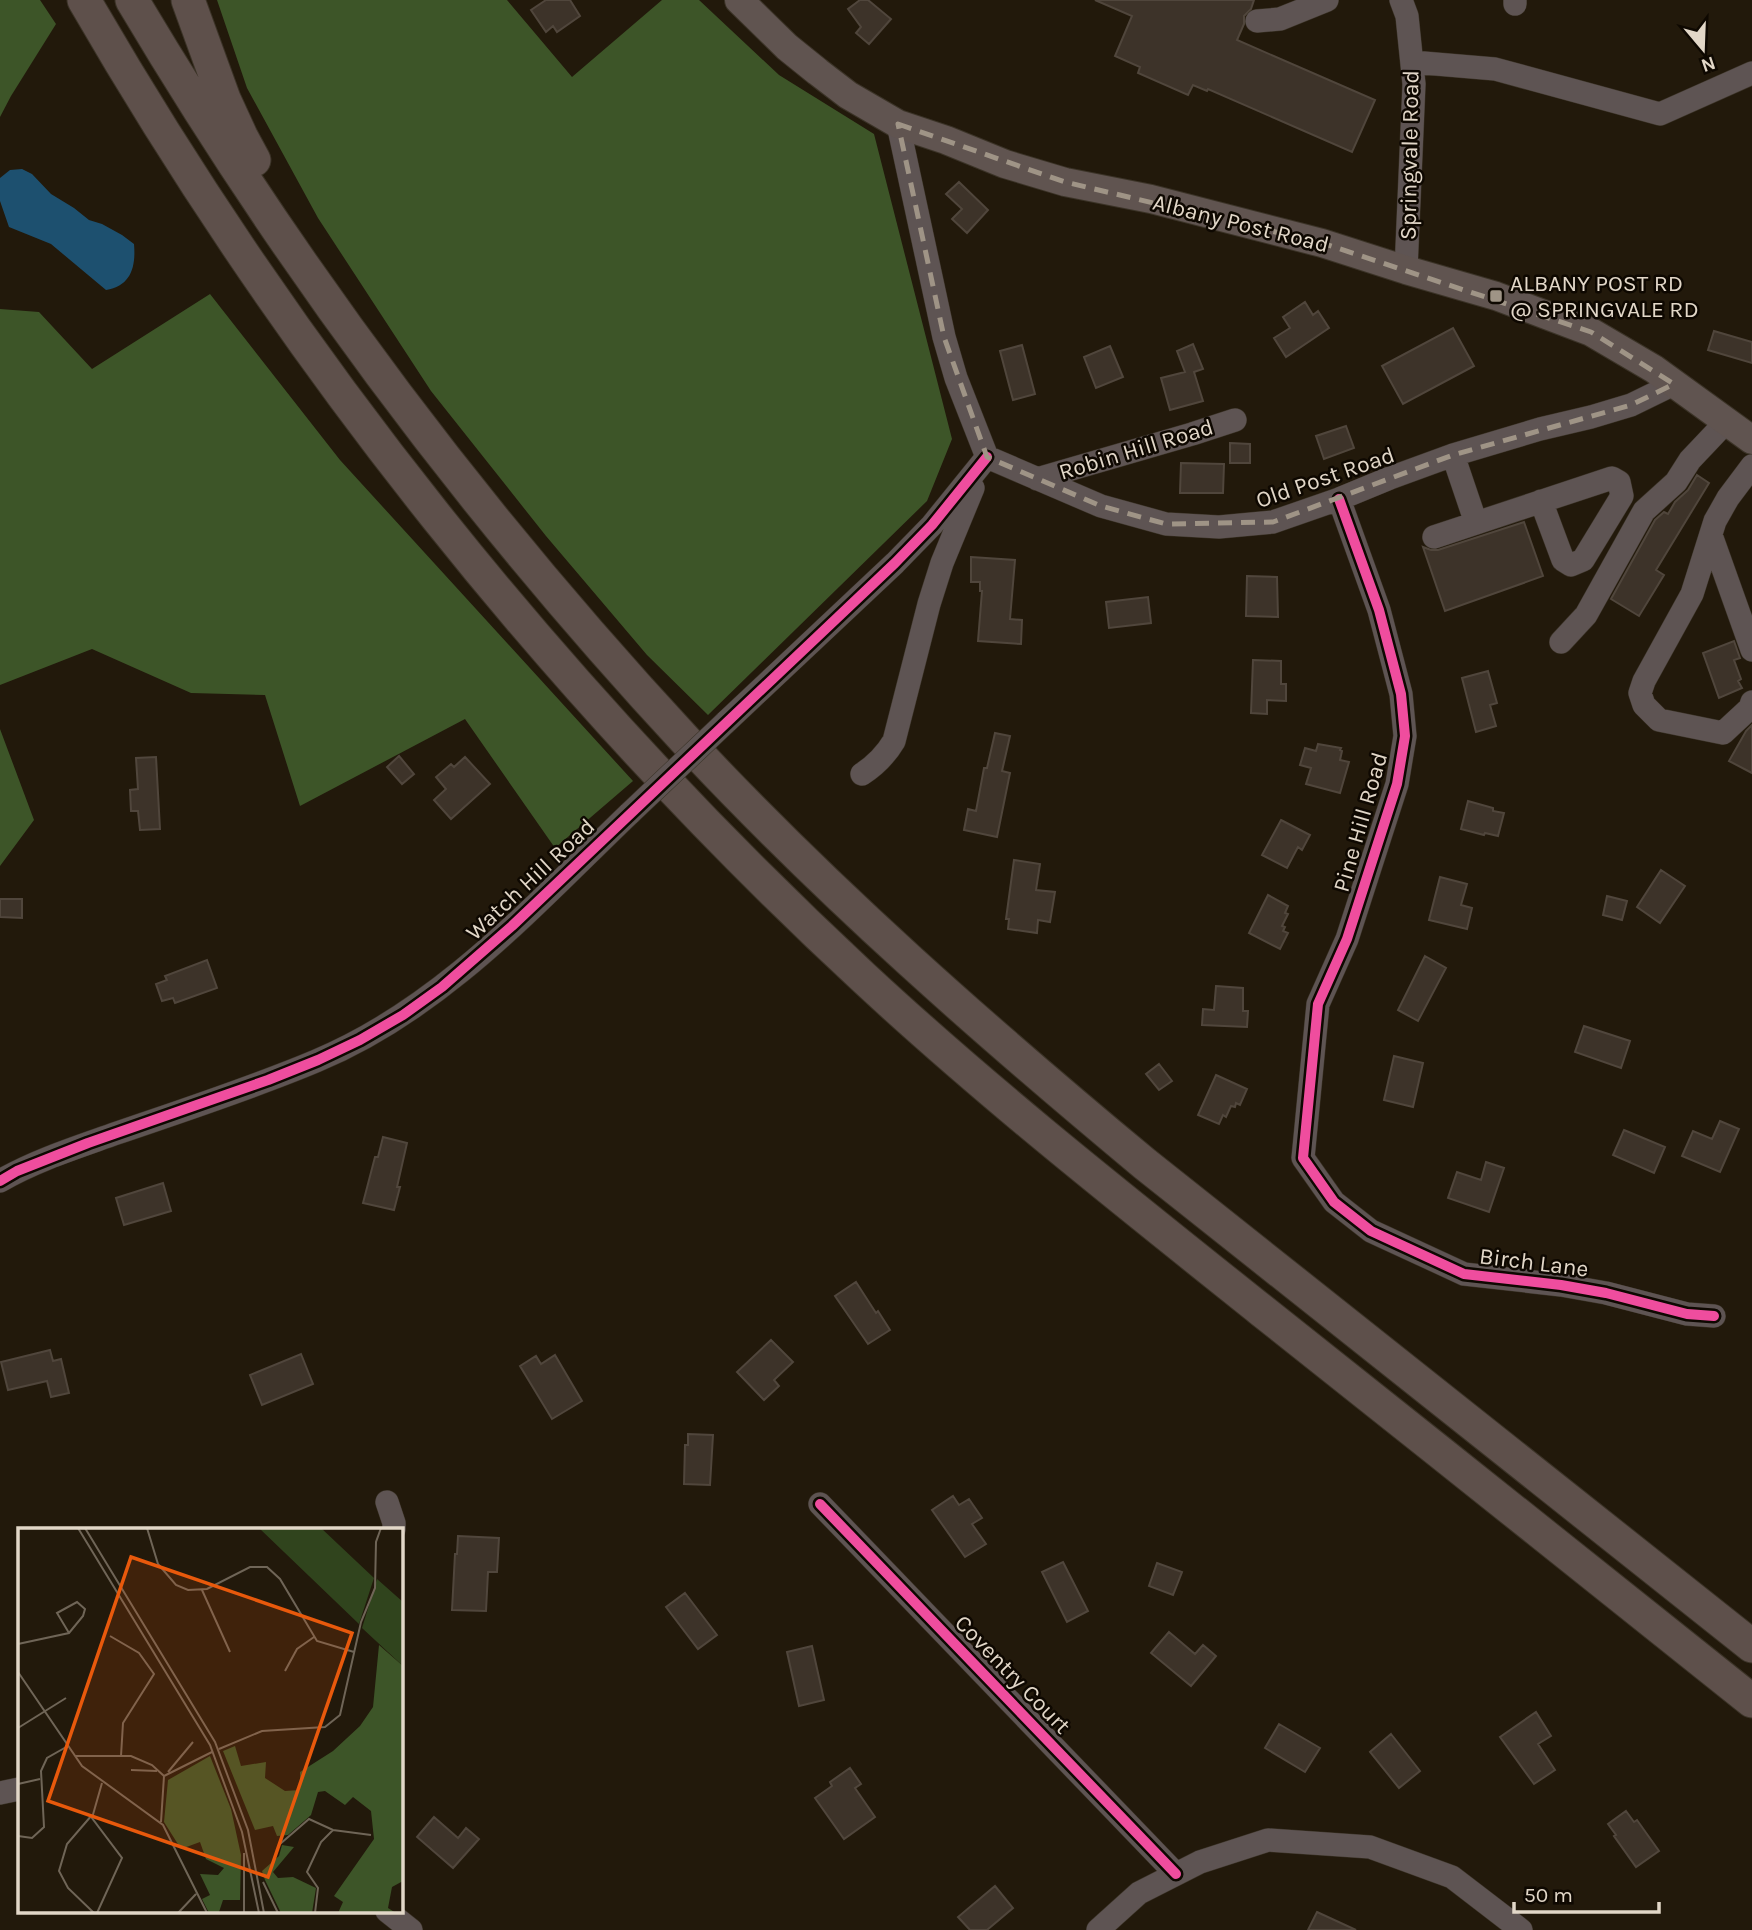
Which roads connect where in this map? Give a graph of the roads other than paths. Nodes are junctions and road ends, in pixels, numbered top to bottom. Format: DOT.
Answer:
graph roads {
  1 [pos="64,0"];
  2 [pos="84,0"];
  3 [pos="132,0"];
  4 [pos="188,0"];
  5 [pos="739,0"];
  6 [pos="1328,0"];
  7 [pos="1403,1"];
  8 [pos="1257,21"];
  9 [pos="1412,62"];
  10 [pos="1752,73"];
  11 [pos="898,124"];
  12 [pos="211,206"];
  13 [pos="1406,270"];
  14 [pos="1674,384"];
  15 [pos="391,387"];
  16 [pos="1235,420"];
  17 [pos="1743,430"];
  18 [pos="1453,455"];
  19 [pos="987,457"];
  20 [pos="1752,466"];
  21 [pos="1037,479"];
  22 [pos="1339,499"];
  23 [pos="1541,501"];
  24 [pos="1476,523"];
  25 [pos="1711,535"];
  26 [pos="1434,537"];
  27 [pos="1561,642"];
  28 [pos="1752,650"];
  29 [pos="1752,702"];
  30 [pos="862,774"];
  31 [pos="1303,1158"];
  32 [pos="0,1181"];
  33 [pos="1714,1316"];
  34 [pos="387,1502"];
  35 [pos="820,1504"];
  36 [pos="394,1528"];
  37 [pos="1752,1646"];
  38 [pos="1752,1701"];
  39 [pos="18,1789"];
  40 [pos="0,1793"];
  41 [pos="1176,1874"];
  42 [pos="388,1912"];
  43 [pos="411,1930"];
  44 [pos="1098,1930"];
  45 [pos="1521,1930"];
  1 -- 12 [label="highway"];
  2 -- 12 [label="highway"];
  3 -- 15 [label="highway"];
  4 -- 15 [label="highway"];
  5 -- 11 [label="main road, Albany Post Road"];
  6 -- 8 [label="street"];
  7 -- 9 [label="street, Springvale Road"];
  9 -- 10 [label="street"];
  9 -- 13 [label="street, Springvale Road"];
  11 -- 13 [label="main road, Albany Post Road"];
  11 -- 19 [label="street"];
  12 -- 38 [label="highway"];
  13 -- 14 [label="main road, Albany Post Road"];
  14 -- 17 [label="main road, Albany Post Road"];
  14 -- 18 [label="street, Old Post Road"];
  15 -- 37 [label="highway"];
  16 -- 21 [label="street, Robin Hill Road"];
  17 -- 27 [label="street"];
  18 -- 22 [label="street, Old Post Road"];
  18 -- 24 [label="street"];
  19 -- 21 [label="street, Old Post Road"];
  19 -- 30 [label="street"];
  19 -- 32 [label="street, Watch Hill Road, bridge"];
  20 -- 25 [label="street"];
  21 -- 22 [label="street, Old Post Road"];
  22 -- 31 [label="street, Pine Hill Road"];
  23 -- 23 [label="street"];
  23 -- 24 [label="street"];
  24 -- 26 [label="street"];
  25 -- 28 [label="street"];
  25 -- 29 [label="street"];
  31 -- 33 [label="street, Birch Lane"];
  34 -- 36 [label="street"];
  35 -- 41 [label="street, Coventry Court"];
  39 -- 40 [label="street"];
  41 -- 44 [label="street"];
  41 -- 45 [label="street"];
  42 -- 43 [label="street"];
}
